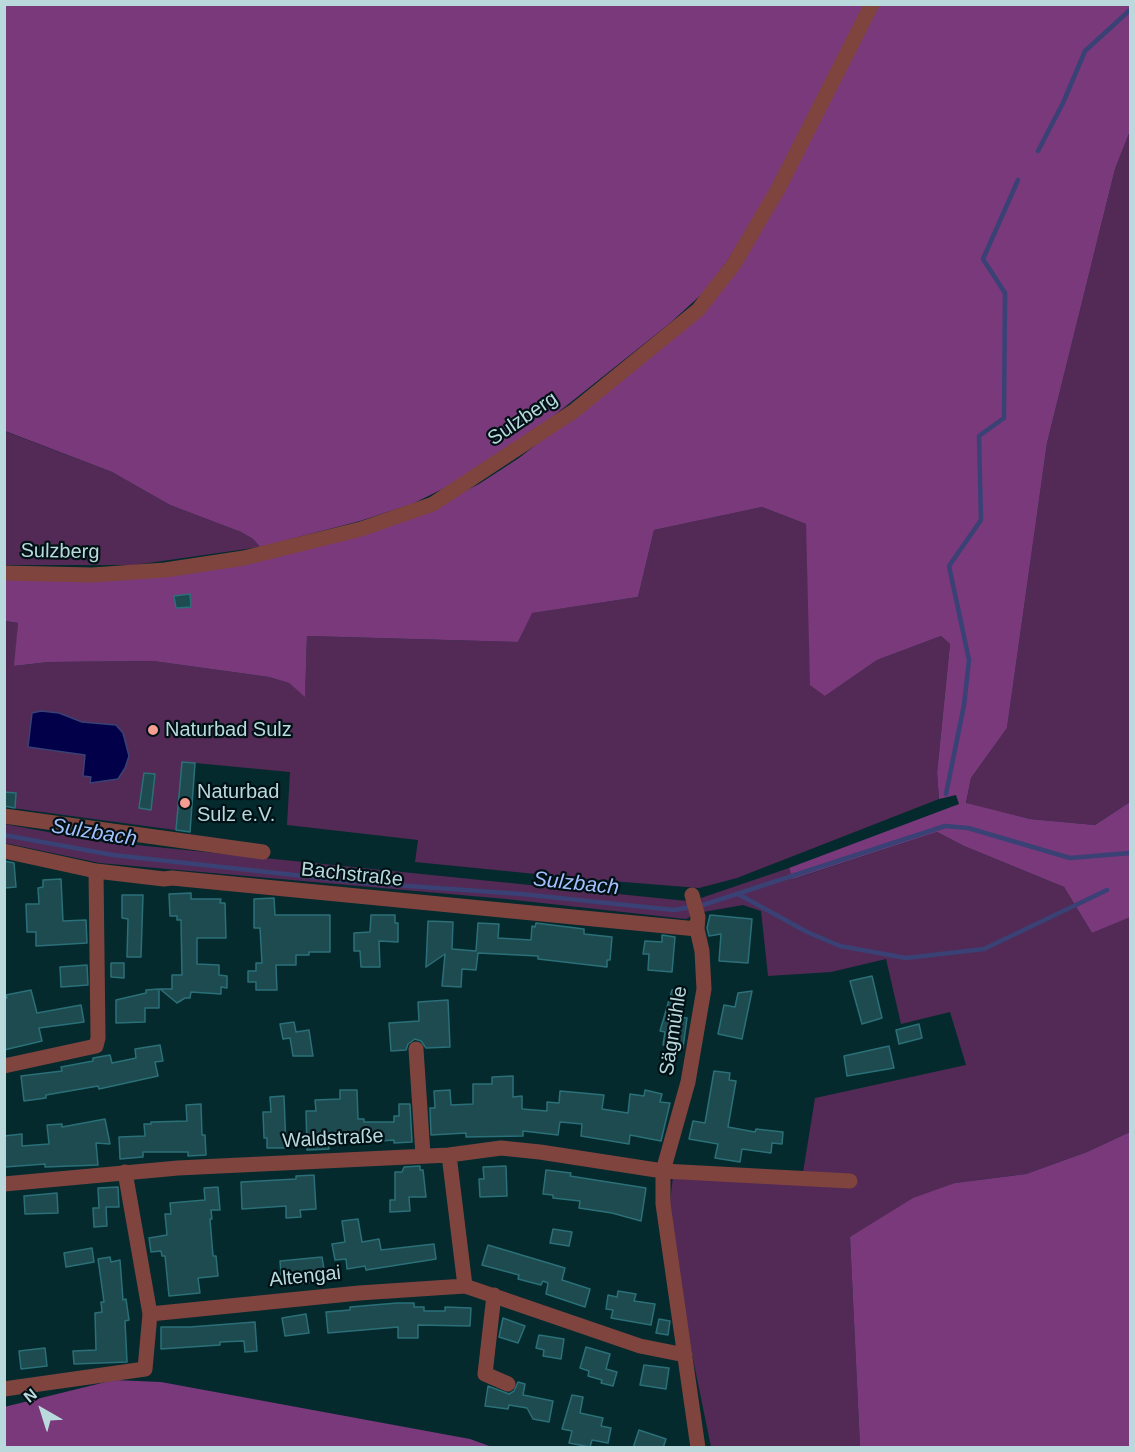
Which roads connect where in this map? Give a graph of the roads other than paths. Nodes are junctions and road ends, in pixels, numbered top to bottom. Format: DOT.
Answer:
graph roads {
  1 [pos="872,4"];
  2 [pos="4,573"];
  3 [pos="4,816"];
  4 [pos="4,851"];
  5 [pos="263,852"];
  6 [pos="96,871"];
  7 [pos="695,911"];
  8 [pos="416,1049"];
  9 [pos="4,1066"];
  10 [pos="423,1155"];
  11 [pos="449,1155"];
  12 [pos="663,1171"];
  13 [pos="124,1172"];
  14 [pos="849,1181"];
  15 [pos="4,1184"];
  16 [pos="465,1286"];
  17 [pos="494,1295"];
  18 [pos="150,1314"];
  19 [pos="686,1355"];
  20 [pos="508,1384"];
  21 [pos="4,1389"];
  22 [pos="698,1448"];
  1 -- 2 [label="street, Sulzberg"];
  3 -- 5 [label="street"];
  4 -- 6 [label="street, Bachstraße"];
  6 -- 7 [label="street, Bachstraße"];
  6 -- 9 [label="street"];
  7 -- 12 [label="street, Sägmühle"];
  8 -- 10 [label="street"];
  10 -- 11 [label="street, Waldstraße"];
  10 -- 13 [label="street, Waldstraße"];
  11 -- 12 [label="street, Waldstraße"];
  11 -- 16 [label="street"];
  12 -- 14 [label="street, Waldstraße"];
  12 -- 19 [label="street"];
  13 -- 15 [label="street, Waldstraße"];
  13 -- 18 [label="street"];
  16 -- 17 [label="street, Altengai"];
  16 -- 18 [label="street, Altengai"];
  17 -- 19 [label="street, Altengai"];
  17 -- 20 [label="street"];
  18 -- 21 [label="street"];
  19 -- 22 [label="street"];
}
